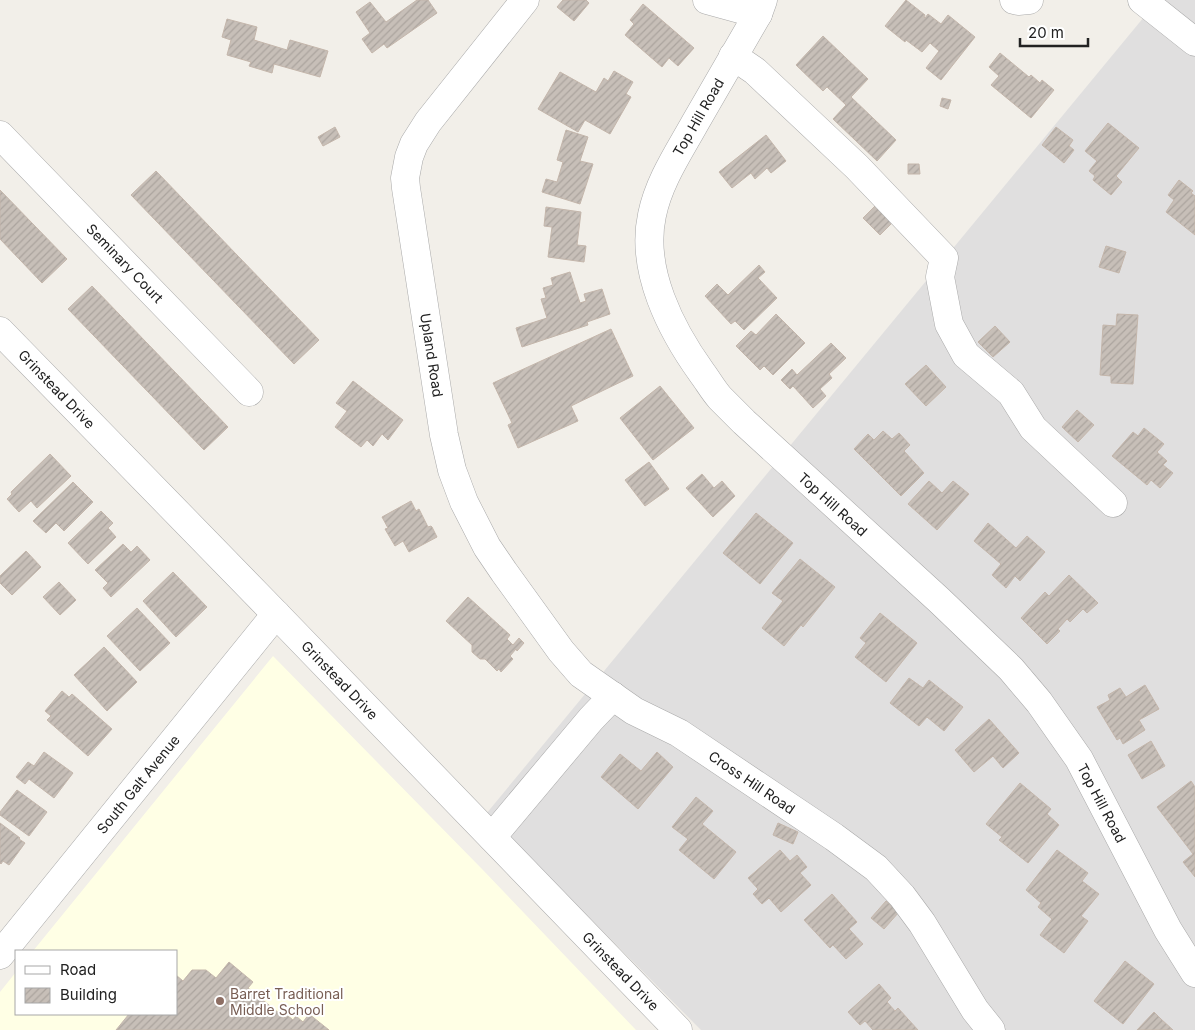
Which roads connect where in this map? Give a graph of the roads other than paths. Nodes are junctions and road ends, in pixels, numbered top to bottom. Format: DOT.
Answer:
graph roads {
  1 [pos="707,0"];
  2 [pos="1014,0"];
  3 [pos="1029,0"];
  4 [pos="1142,0"];
  5 [pos="520,2"];
  6 [pos="760,7"];
  7 [pos="1195,42"];
  8 [pos="733,56"];
  9 [pos="0,135"];
  10 [pos="0,331"];
  11 [pos="249,392"];
  12 [pos="1113,503"];
  13 [pos="276,614"];
  14 [pos="613,696"];
  15 [pos="492,837"];
  16 [pos="0,955"];
  17 [pos="1195,973"];
  18 [pos="678,1030"];
  19 [pos="990,1030"];
  1 -- 6 [label="street"];
  2 -- 3 [label="street"];
  4 -- 7 [label="street"];
  5 -- 14 [label="street, Upland Road"];
  6 -- 8 [label="street, Top Hill Road"];
  8 -- 12 [label="street"];
  8 -- 17 [label="street, Top Hill Road"];
  9 -- 11 [label="street, Seminary Court"];
  10 -- 13 [label="street, Grinstead Drive"];
  13 -- 15 [label="street, Grinstead Drive"];
  13 -- 16 [label="street, South Galt Avenue"];
  14 -- 15 [label="street"];
  14 -- 19 [label="street, Cross Hill Road"];
  15 -- 18 [label="street, Grinstead Drive"];
}
